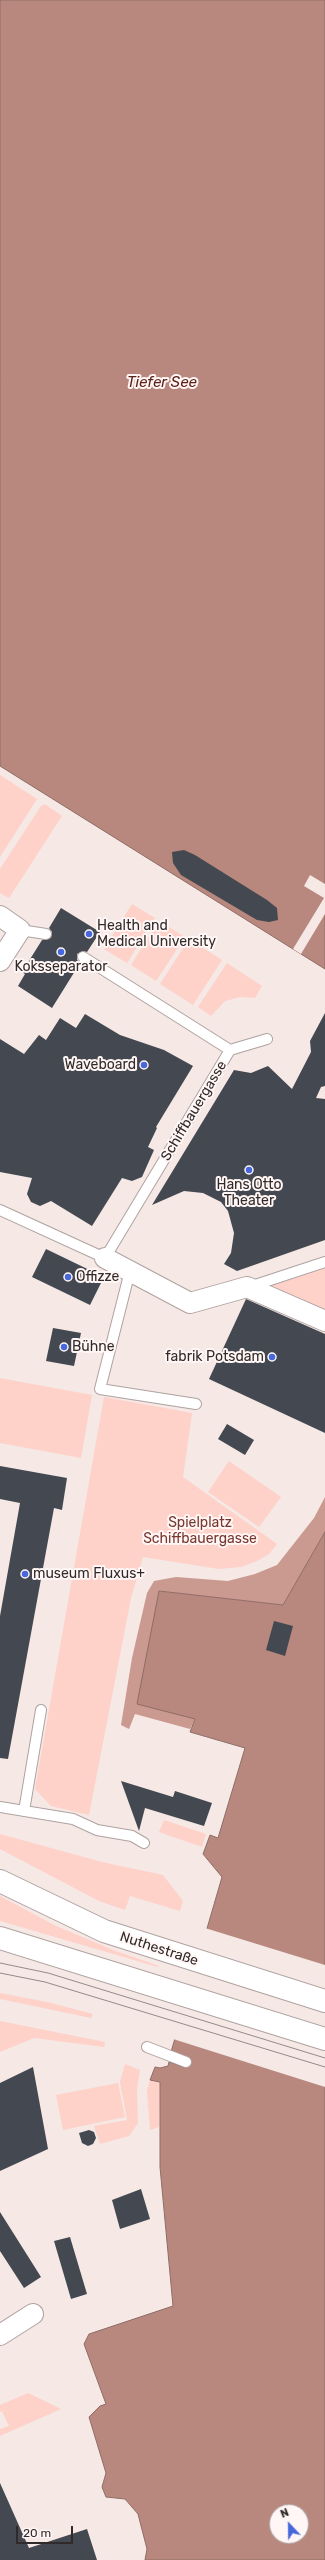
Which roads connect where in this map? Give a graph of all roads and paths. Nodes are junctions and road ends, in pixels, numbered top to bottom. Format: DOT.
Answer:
graph roads {
  1 [pos="0,916"];
  2 [pos="20,930"];
  3 [pos="46,934"];
  4 [pos="83,957"];
  5 [pos="0,961"];
  6 [pos="267,1039"];
  7 [pos="230,1050"];
  8 [pos="0,1210"];
  9 [pos="105,1258"];
  10 [pos="325,1262"];
  11 [pos="130,1271"];
  12 [pos="247,1287"];
  13 [pos="325,1320"];
  14 [pos="196,1404"];
  15 [pos="41,1710"];
  16 [pos="0,1807"];
  17 [pos="24,1811"];
  18 [pos="144,1843"];
  19 [pos="0,1881"];
  20 [pos="0,1938"];
  21 [pos="325,2001"];
  22 [pos="325,2039"];
  23 [pos="147,2047"];
  24 [pos="186,2062"];
  25 [pos="32,2314"];
  26 [pos="0,2335"];
  1 -- 2 [label="street"];
  2 -- 3 [label="lane"];
  2 -- 5 [label="street"];
  4 -- 7 [label="lane, Schiffbauergasse"];
  6 -- 7 [label="lane"];
  7 -- 9 [label="lane, Schiffbauergasse"];
  8 -- 9 [label="lane"];
  9 -- 11 [label="street"];
  10 -- 12 [label="lane"];
  11 -- 12 [label="street"];
  11 -- 14 [label="lane"];
  12 -- 13 [label="street"];
  15 -- 17 [label="lane"];
  16 -- 17 [label="lane"];
  17 -- 18 [label="lane"];
  19 -- 21 [label="highway, Nuthestraße"];
  20 -- 22 [label="highway"];
  23 -- 24 [label="lane"];
  25 -- 26 [label="street"];
}
